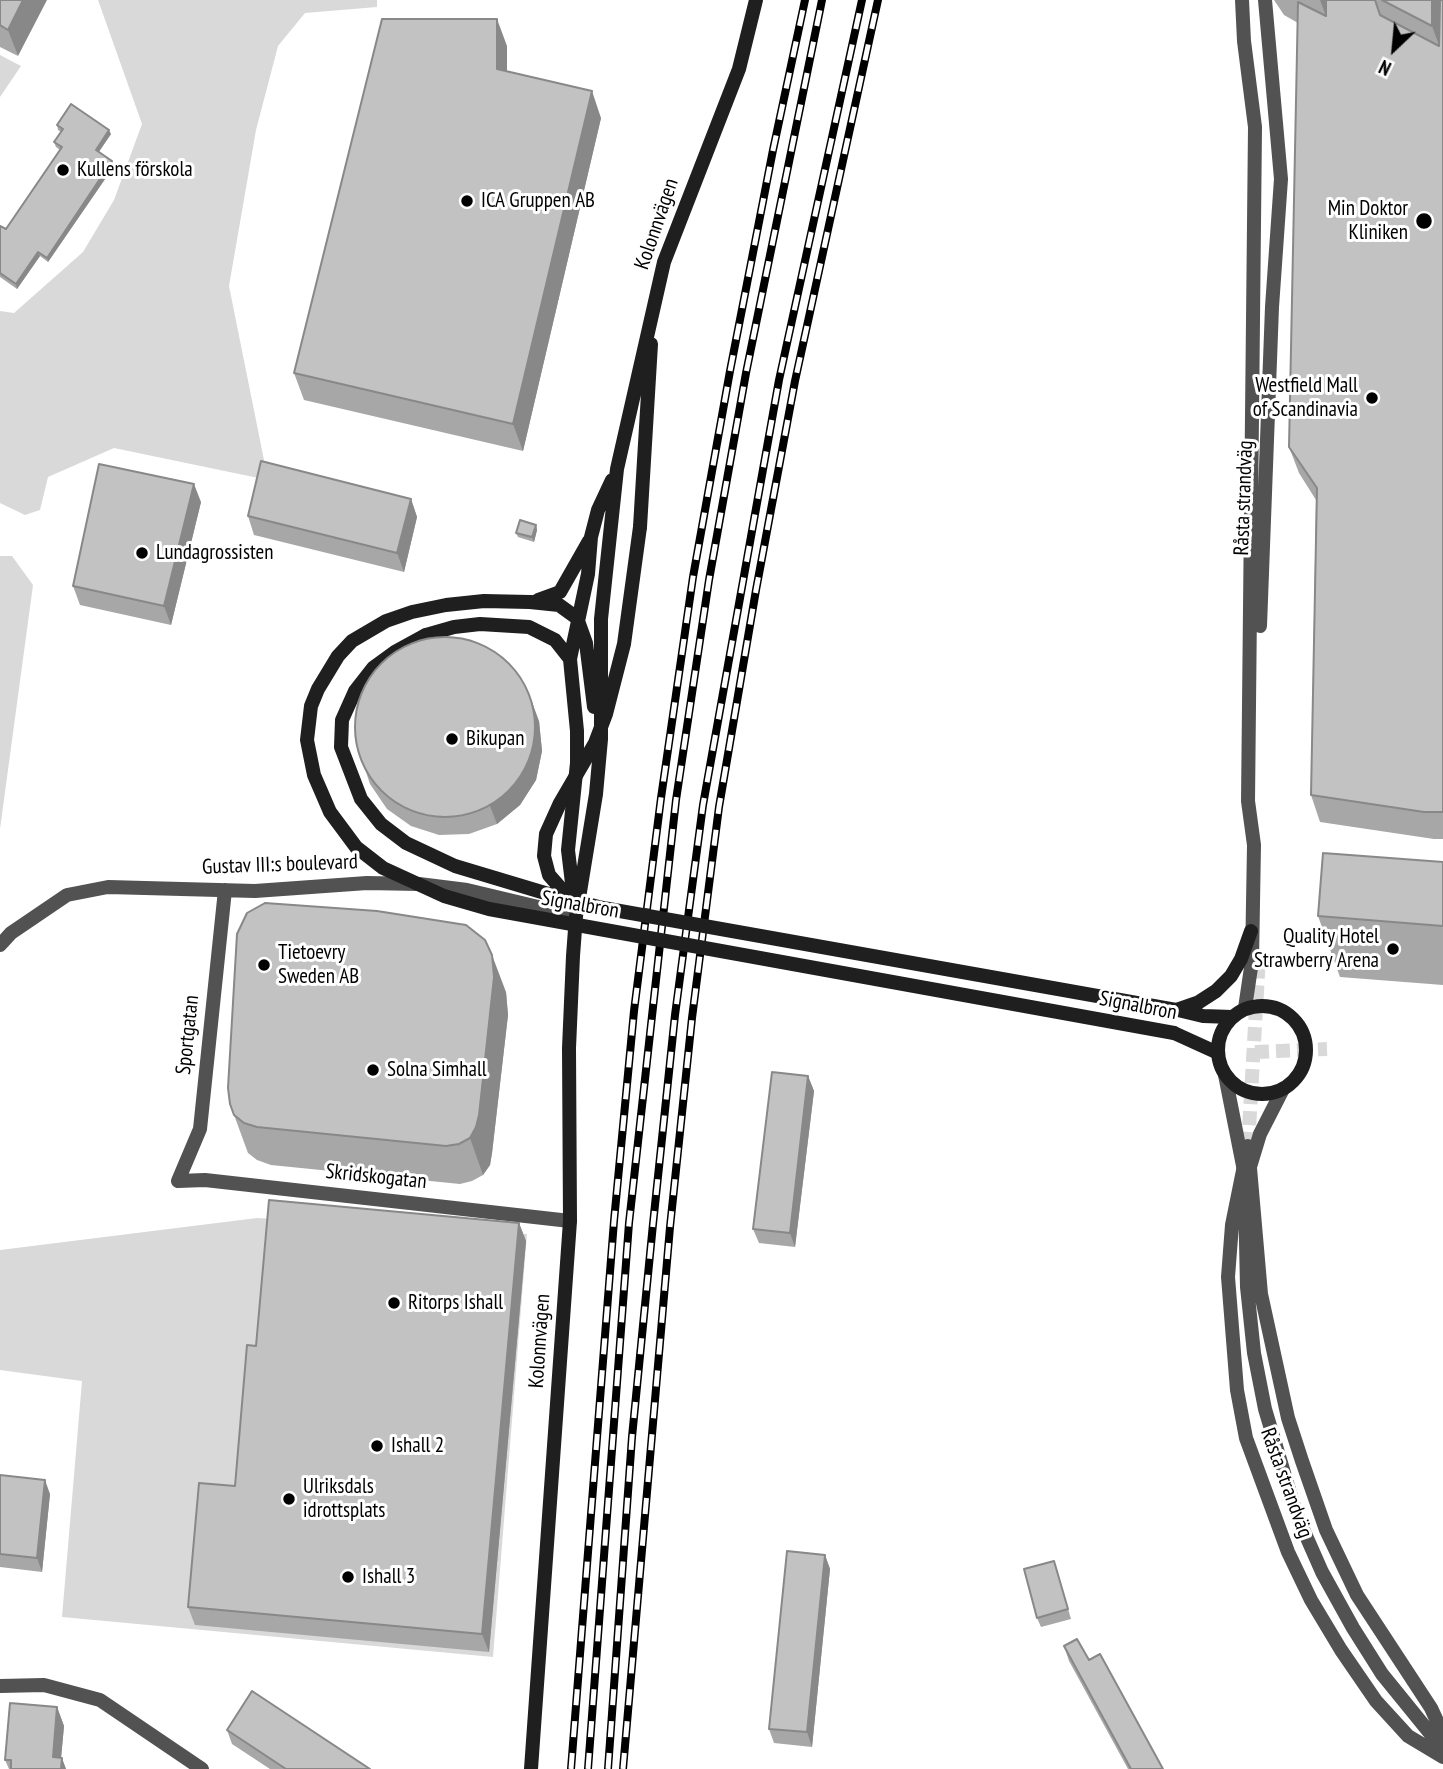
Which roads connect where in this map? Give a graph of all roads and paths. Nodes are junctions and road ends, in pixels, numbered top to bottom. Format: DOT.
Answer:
graph roads {
  1 [pos="756,0"];
  2 [pos="1242,0"];
  3 [pos="1265,0"];
  4 [pos="653,304"];
  5 [pos="617,469"];
  6 [pos="591,537"];
  7 [pos="530,602"];
  8 [pos="577,618"];
  9 [pos="570,659"];
  10 [pos="601,739"];
  11 [pos="225,890"];
  12 [pos="572,901"];
  13 [pos="576,916"];
  14 [pos="1251,931"];
  15 [pos="0,945"];
  16 [pos="1259,957"];
  17 [pos="1245,1008"];
  18 [pos="1177,1010"];
  19 [pos="1232,1017"];
  20 [pos="1218,1053"];
  21 [pos="1225,1075"];
  22 [pos="1283,1089"];
  23 [pos="178,1181"];
  24 [pos="1245,1181"];
  25 [pos="570,1221"];
  26 [pos="0,1686"];
  27 [pos="1443,1734"];
  28 [pos="1443,1749"];
  29 [pos="1443,1756"];
  30 [pos="202,1769"];
  31 [pos="531,1769"];
  1 -- 4 [label="street, Kolonnvägen"];
  2 -- 14 [label="street, Råsta strandväg"];
  3 -- 16 [label="street, Råsta strandväg"];
  4 -- 5 [label="street, Kolonnvägen"];
  4 -- 12 [label="street, bridge"];
  5 -- 6 [label="street, Kolonnvägen"];
  5 -- 10 [label="street, Kolonnvägen"];
  6 -- 7 [label="street, Kolonnvägen"];
  6 -- 8 [label="street, Kolonnvägen"];
  7 -- 8 [label="street"];
  7 -- 20 [label="street, Signalbron, bridge"];
  8 -- 9 [label="street, Kolonnvägen"];
  8 -- 10 [label="street, Kolonnvägen"];
  9 -- 12 [label="street, Signalbron, bridge"];
  9 -- 13 [label="street, Kolonnvägen"];
  10 -- 13 [label="street, Kolonnvägen"];
  11 -- 13 [label="street, Gustav III:s boulevard"];
  11 -- 15 [label="street, Gustav III:s boulevard"];
  11 -- 23 [label="street, Sportgatan"];
  12 -- 18 [label="street, Signalbron, bridge"];
  13 -- 25 [label="street, Kolonnvägen"];
  14 -- 17 [label="street, Råsta strandväg"];
  14 -- 18 [label="street"];
  17 -- 19 [label="street, bridge"];
  17 -- 22 [label="street, bridge"];
  18 -- 19 [label="street, Signalbron"];
  19 -- 20 [label="street, bridge"];
  20 -- 21 [label="street, bridge"];
  21 -- 22 [label="street, bridge"];
  21 -- 24 [label="street, Råsta strandväg, bridge"];
  22 -- 24 [label="street, Råsta strandväg, bridge"];
  23 -- 25 [label="street, Skridskogatan"];
  24 -- 28 [label="street, Råsta strandväg"];
  25 -- 31 [label="street, Kolonnvägen"];
  26 -- 30 [label="street"];
  27 -- 29 [label="street, Råsta strandväg"];
}
